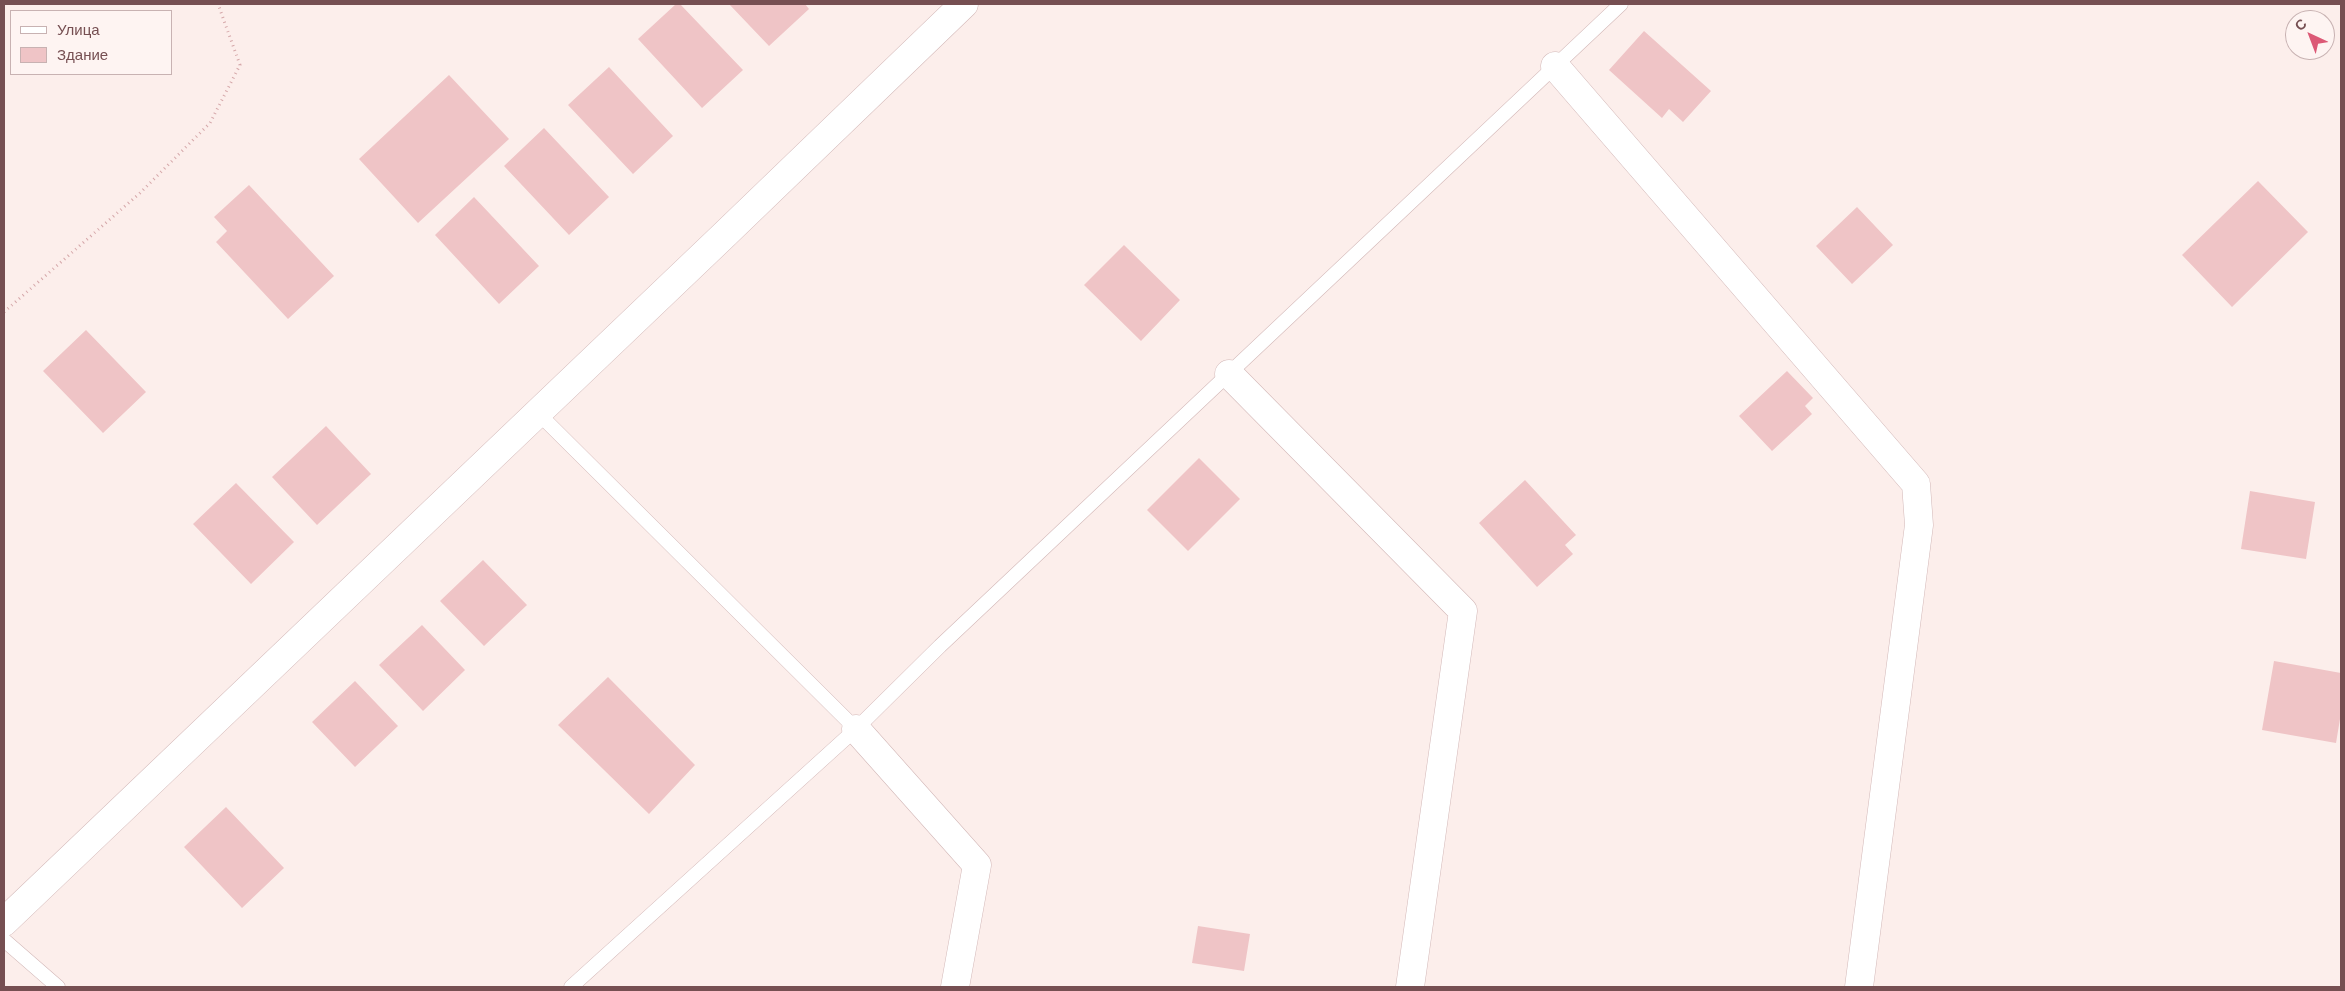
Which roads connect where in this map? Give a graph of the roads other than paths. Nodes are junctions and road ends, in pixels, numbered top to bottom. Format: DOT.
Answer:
graph roads {
  1 [pos="964,4"];
  2 [pos="1621,4"];
  3 [pos="1555,66"];
  4 [pos="1229,374"];
  5 [pos="538,413"];
  6 [pos="856,729"];
  7 [pos="4,922"];
  8 [pos="4,940"];
  9 [pos="58,987"];
  10 [pos="571,987"];
  11 [pos="955,987"];
  12 [pos="1410,987"];
  13 [pos="1859,987"];
  1 -- 5 [label="street"];
  2 -- 3 [label="lane"];
  3 -- 4 [label="lane"];
  3 -- 13 [label="street"];
  4 -- 6 [label="lane"];
  4 -- 12 [label="street"];
  5 -- 6 [label="lane"];
  5 -- 7 [label="street"];
  6 -- 10 [label="lane"];
  6 -- 11 [label="street"];
  8 -- 9 [label="lane"];
}
